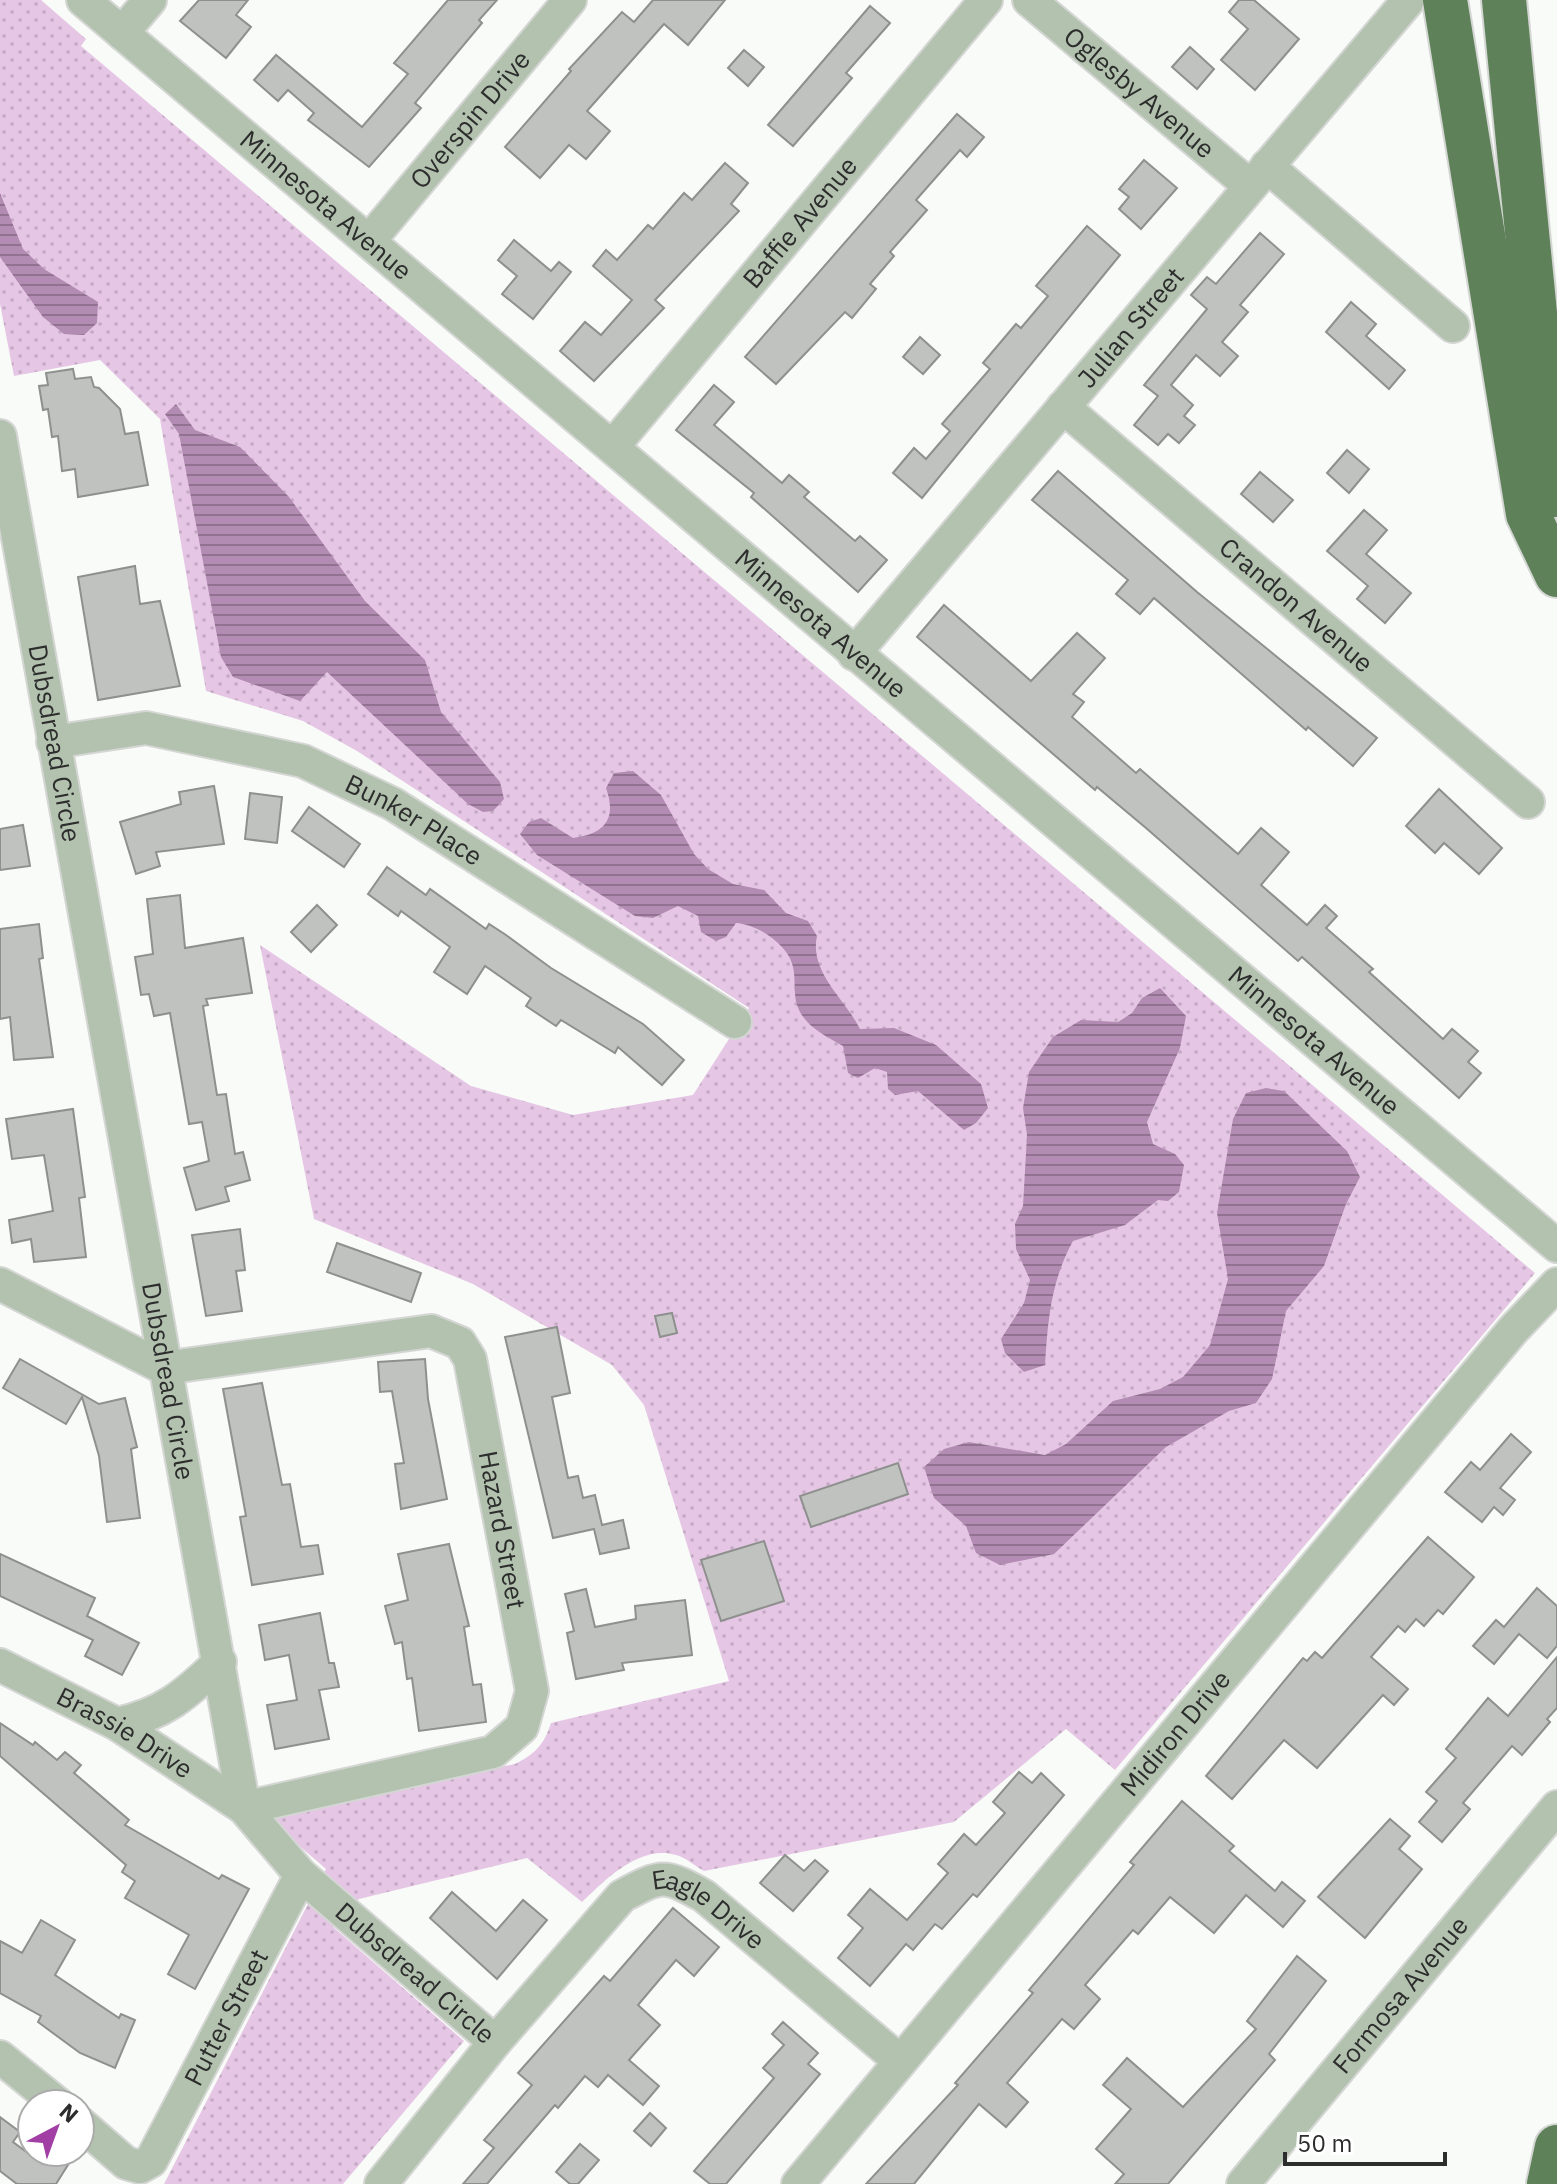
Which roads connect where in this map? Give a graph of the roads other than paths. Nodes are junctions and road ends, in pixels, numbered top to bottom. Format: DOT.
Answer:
graph roads {
  1 [pos="83,0"];
  2 [pos="150,0"];
  3 [pos="570,0"];
  4 [pos="986,0"];
  5 [pos="1029,0"];
  6 [pos="1504,0"];
  7 [pos="1426,1"];
  8 [pos="122,33"];
  9 [pos="1258,176"];
  10 [pos="369,241"];
  11 [pos="1453,326"];
  12 [pos="1063,407"];
  13 [pos="0,436"];
  14 [pos="614,445"];
  15 [pos="1557,539"];
  16 [pos="1557,575"];
  17 [pos="854,654"];
  18 [pos="53,742"];
  19 [pos="1528,802"];
  20 [pos="735,1022"];
  21 [pos="1557,1246"];
  22 [pos="0,1284"];
  23 [pos="1557,1284"];
  24 [pos="164,1368"];
  25 [pos="220,1662"];
  26 [pos="0,1665"];
  27 [pos="117,1724"];
  28 [pos="1557,1807"];
  29 [pos="244,1808"];
  30 [pos="301,1875"];
  31 [pos="495,2042"];
  32 [pos="0,2057"];
  33 [pos="900,2061"];
  34 [pos="38,2088"];
  35 [pos="96,2137"];
  36 [pos="1557,2147"];
  37 [pos="381,2184"];
  38 [pos="798,2184"];
  39 [pos="1243,2184"];
  40 [pos="1549,2184"];
  1 -- 8 [label="street, Minnesota Avenue"];
  2 -- 8 [label="street"];
  3 -- 10 [label="street, Overspin Drive"];
  4 -- 14 [label="street, Baffie Avenue"];
  5 -- 9 [label="street, Oglesby Avenue"];
  6 -- 15 [label="highway"];
  7 -- 9 [label="street, Julian Street"];
  7 -- 16 [label="highway"];
  8 -- 10 [label="street, Minnesota Avenue"];
  9 -- 11 [label="street, Oglesby Avenue"];
  9 -- 12 [label="street, Julian Street"];
  10 -- 14 [label="street, Minnesota Avenue"];
  12 -- 17 [label="street, Julian Street"];
  12 -- 19 [label="street, Crandon Avenue"];
  13 -- 18 [label="street, Dubsdread Circle"];
  14 -- 17 [label="street, Minnesota Avenue"];
  17 -- 21 [label="street, Minnesota Avenue"];
  18 -- 20 [label="street, Bunker Place"];
  18 -- 24 [label="street, Dubsdread Circle"];
  22 -- 24 [label="street"];
  23 -- 33 [label="street, Midiron Drive"];
  24 -- 25 [label="street, Dubsdread Circle"];
  24 -- 29 [label="street, Hazard Street"];
  25 -- 27 [label="street"];
  25 -- 29 [label="street, Dubsdread Circle"];
  26 -- 27 [label="street, Brassie Drive"];
  27 -- 29 [label="street, Brassie Drive"];
  28 -- 39 [label="street, Formosa Avenue"];
  29 -- 30 [label="street, Dubsdread Circle"];
  30 -- 31 [label="street, Dubsdread Circle"];
  30 -- 35 [label="street, Putter Street"];
  31 -- 33 [label="street, Eagle Drive"];
  31 -- 37 [label="street, Dubsdread Circle"];
  32 -- 34 [label="street"];
  33 -- 38 [label="street, Midiron Drive"];
  36 -- 40 [label="highway"];
}
